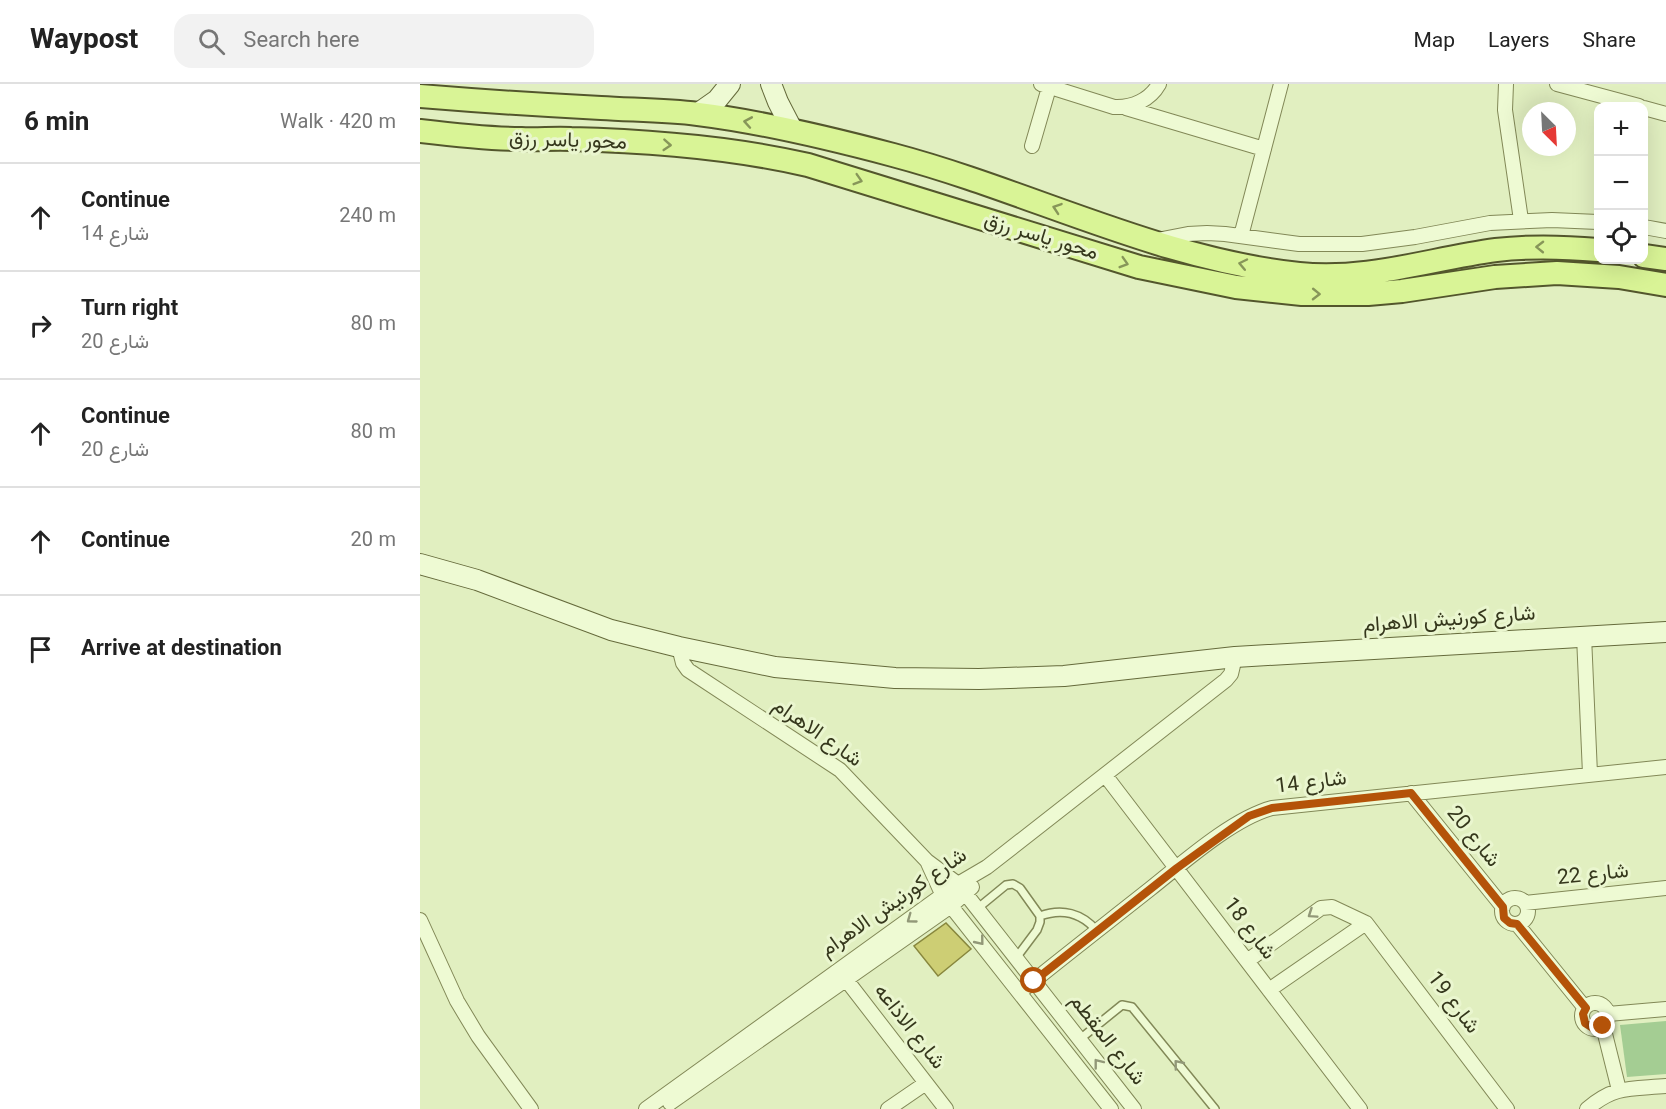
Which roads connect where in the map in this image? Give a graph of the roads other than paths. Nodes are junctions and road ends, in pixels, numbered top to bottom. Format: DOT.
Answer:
graph roads {
  1 [pos="730,84"];
  2 [pos="771,84"];
  3 [pos="1159,84"];
  4 [pos="1281,84"];
  5 [pos="1506,84"];
  6 [pos="1557,84"];
  7 [pos="1047,85"];
  8 [pos="420,96"];
  9 [pos="460,99"];
  10 [pos="1624,102"];
  11 [pos="517,104"];
  12 [pos="1126,108"];
  13 [pos="1648,109"];
  14 [pos="697,114"];
  15 [pos="1666,114"];
  16 [pos="420,131"];
  17 [pos="793,131"];
  18 [pos="459,136"];
  19 [pos="518,139"];
  20 [pos="1032,146"];
  21 [pos="1264,149"];
  22 [pos="1521,220"];
  23 [pos="1594,222"];
  24 [pos="1648,228"];
  25 [pos="1666,231"];
  26 [pos="1241,236"];
  27 [pos="1152,241"];
  28 [pos="1594,250"];
  29 [pos="1648,257"];
  30 [pos="1666,260"];
  31 [pos="1666,285"];
  32 [pos="420,564"];
  33 [pos="1666,632"];
  34 [pos="1584,636"];
  35 [pos="679,647"];
  36 [pos="1235,657"];
  37 [pos="1666,767"];
  38 [pos="1590,774"];
  39 [pos="1105,775"];
  40 [pos="1411,793"];
  41 [pos="927,861"];
  42 [pos="1177,868"];
  43 [pos="1666,888"];
  44 [pos="963,889"];
  45 [pos="947,901"];
  46 [pos="1525,903"];
  47 [pos="1503,907"];
  48 [pos="978,908"];
  49 [pos="1040,916"];
  50 [pos="420,920"];
  51 [pos="1366,923"];
  52 [pos="1517,924"];
  53 [pos="1097,931"];
  54 [pos="1016,958"];
  55 [pos="1247,961"];
  56 [pos="842,975"];
  57 [pos="1034,981"];
  58 [pos="1269,990"];
  59 [pos="1020,992"];
  60 [pos="1586,1008"];
  61 [pos="1666,1009"];
  62 [pos="1605,1020"];
  63 [pos="1080,1039"];
  64 [pos="926,1083"];
  65 [pos="1666,1086"];
  66 [pos="1619,1089"];
  67 [pos="1355,1107"];
  68 [pos="531,1109"];
  69 [pos="646,1109"];
  70 [pos="661,1109"];
  71 [pos="888,1109"];
  72 [pos="946,1109"];
  73 [pos="1112,1109"];
  74 [pos="1134,1109"];
  75 [pos="1215,1109"];
  76 [pos="1507,1109"];
  77 [pos="1587,1109"];
  1 -- 14 [label="street"];
  2 -- 17 [label="street"];
  3 -- 12 [label="street"];
  4 -- 21 [label="street"];
  5 -- 22 [label="street"];
  6 -- 10 [label="street"];
  7 -- 12 [label="street"];
  7 -- 20 [label="street"];
  8 -- 9 [label="main road, محور ياسر رزق"];
  9 -- 11 [label="main road, محور ياسر رزق"];
  9 -- 18 [label="main road"];
  11 -- 14 [label="main road, محور ياسر رزق"];
  11 -- 19 [label="main road"];
  12 -- 21 [label="street"];
  13 -- 15 [label="street"];
  17 -- 14 [label="main road, محور ياسر رزق, one-way"];
  16 -- 18 [label="main road, محور ياسر رزق"];
  27 -- 17 [label="main road, محور ياسر رزق, one-way"];
  18 -- 19 [label="main road, محور ياسر رزق"];
  19 -- 31 [label="main road, محور ياسر رزق, one-way"];
  21 -- 26 [label="street"];
  22 -- 23 [label="street"];
  22 -- 26 [label="street"];
  24 -- 25 [label="street"];
  26 -- 27 [label="street"];
  28 -- 27 [label="main road, محور ياسر رزق, one-way"];
  29 -- 30 [label="main road"];
  32 -- 35 [label="street, شارع كورنيش الاهرام"];
  33 -- 34 [label="street, شارع كورنيش الاهرام"];
  34 -- 36 [label="street, شارع كورنيش الاهرام"];
  34 -- 38 [label="street"];
  35 -- 36 [label="street, شارع كورنيش الاهرام"];
  35 -- 41 [label="street, شارع الاهرام"];
  36 -- 39 [label="street, شارع كورنيش الاهرام"];
  37 -- 38 [label="street, شارع 14"];
  38 -- 40 [label="street, شارع 14"];
  39 -- 42 [label="street, شارع 18"];
  39 -- 44 [label="street, شارع كورنيش الاهرام"];
  40 -- 42 [label="street, شارع 14"];
  40 -- 47 [label="street, شارع 20"];
  41 -- 44 [label="street, شارع الاهرام"];
  41 -- 45 [label="street, شارع الاهرام"];
  42 -- 53 [label="street, شارع 14"];
  42 -- 55 [label="street, شارع 18"];
  43 -- 46 [label="street, شارع 22"];
  44 -- 45 [label="street, شارع كورنيش الاهرام"];
  44 -- 48 [label="street, شارع المقطم"];
  45 -- 56 [label="street, شارع كورنيش الاهرام"];
  45 -- 59 [label="street, شارع المقطم, one-way"];
  46 -- 47 [label="street"];
  46 -- 52 [label="street"];
  47 -- 52 [label="street"];
  48 -- 49 [label="lane"];
  48 -- 54 [label="street, شارع المقطم"];
  49 -- 53 [label="lane"];
  49 -- 54 [label="lane"];
  50 -- 68 [label="street"];
  51 -- 55 [label="street, شارع 19, one-way"];
  51 -- 58 [label="street"];
  51 -- 76 [label="street, شارع 19"];
  52 -- 60 [label="street"];
  53 -- 57 [label="street, شارع 14"];
  54 -- 57 [label="street, شارع المقطم"];
  55 -- 58 [label="street, شارع 18"];
  56 -- 64 [label="street, شارع الاذاعه"];
  56 -- 69 [label="street, شارع كورنيش الاهرام"];
  56 -- 70 [label="street, شارع كورنيش الاهرام"];
  57 -- 59 [label="street, شارع 14"];
  57 -- 63 [label="street, شارع المقطم"];
  58 -- 67 [label="street, شارع 18"];
  59 -- 73 [label="street, شارع المقطم"];
  60 -- 62 [label="street"];
  60 -- 62 [label="street"];
  61 -- 62 [label="street"];
  62 -- 66 [label="street"];
  74 -- 63 [label="street, شارع المقطم, one-way"];
  75 -- 63 [label="lane, one-way"];
  64 -- 71 [label="street"];
  64 -- 72 [label="street, شارع الاذاعه"];
  65 -- 66 [label="street"];
  66 -- 77 [label="street"];
}
